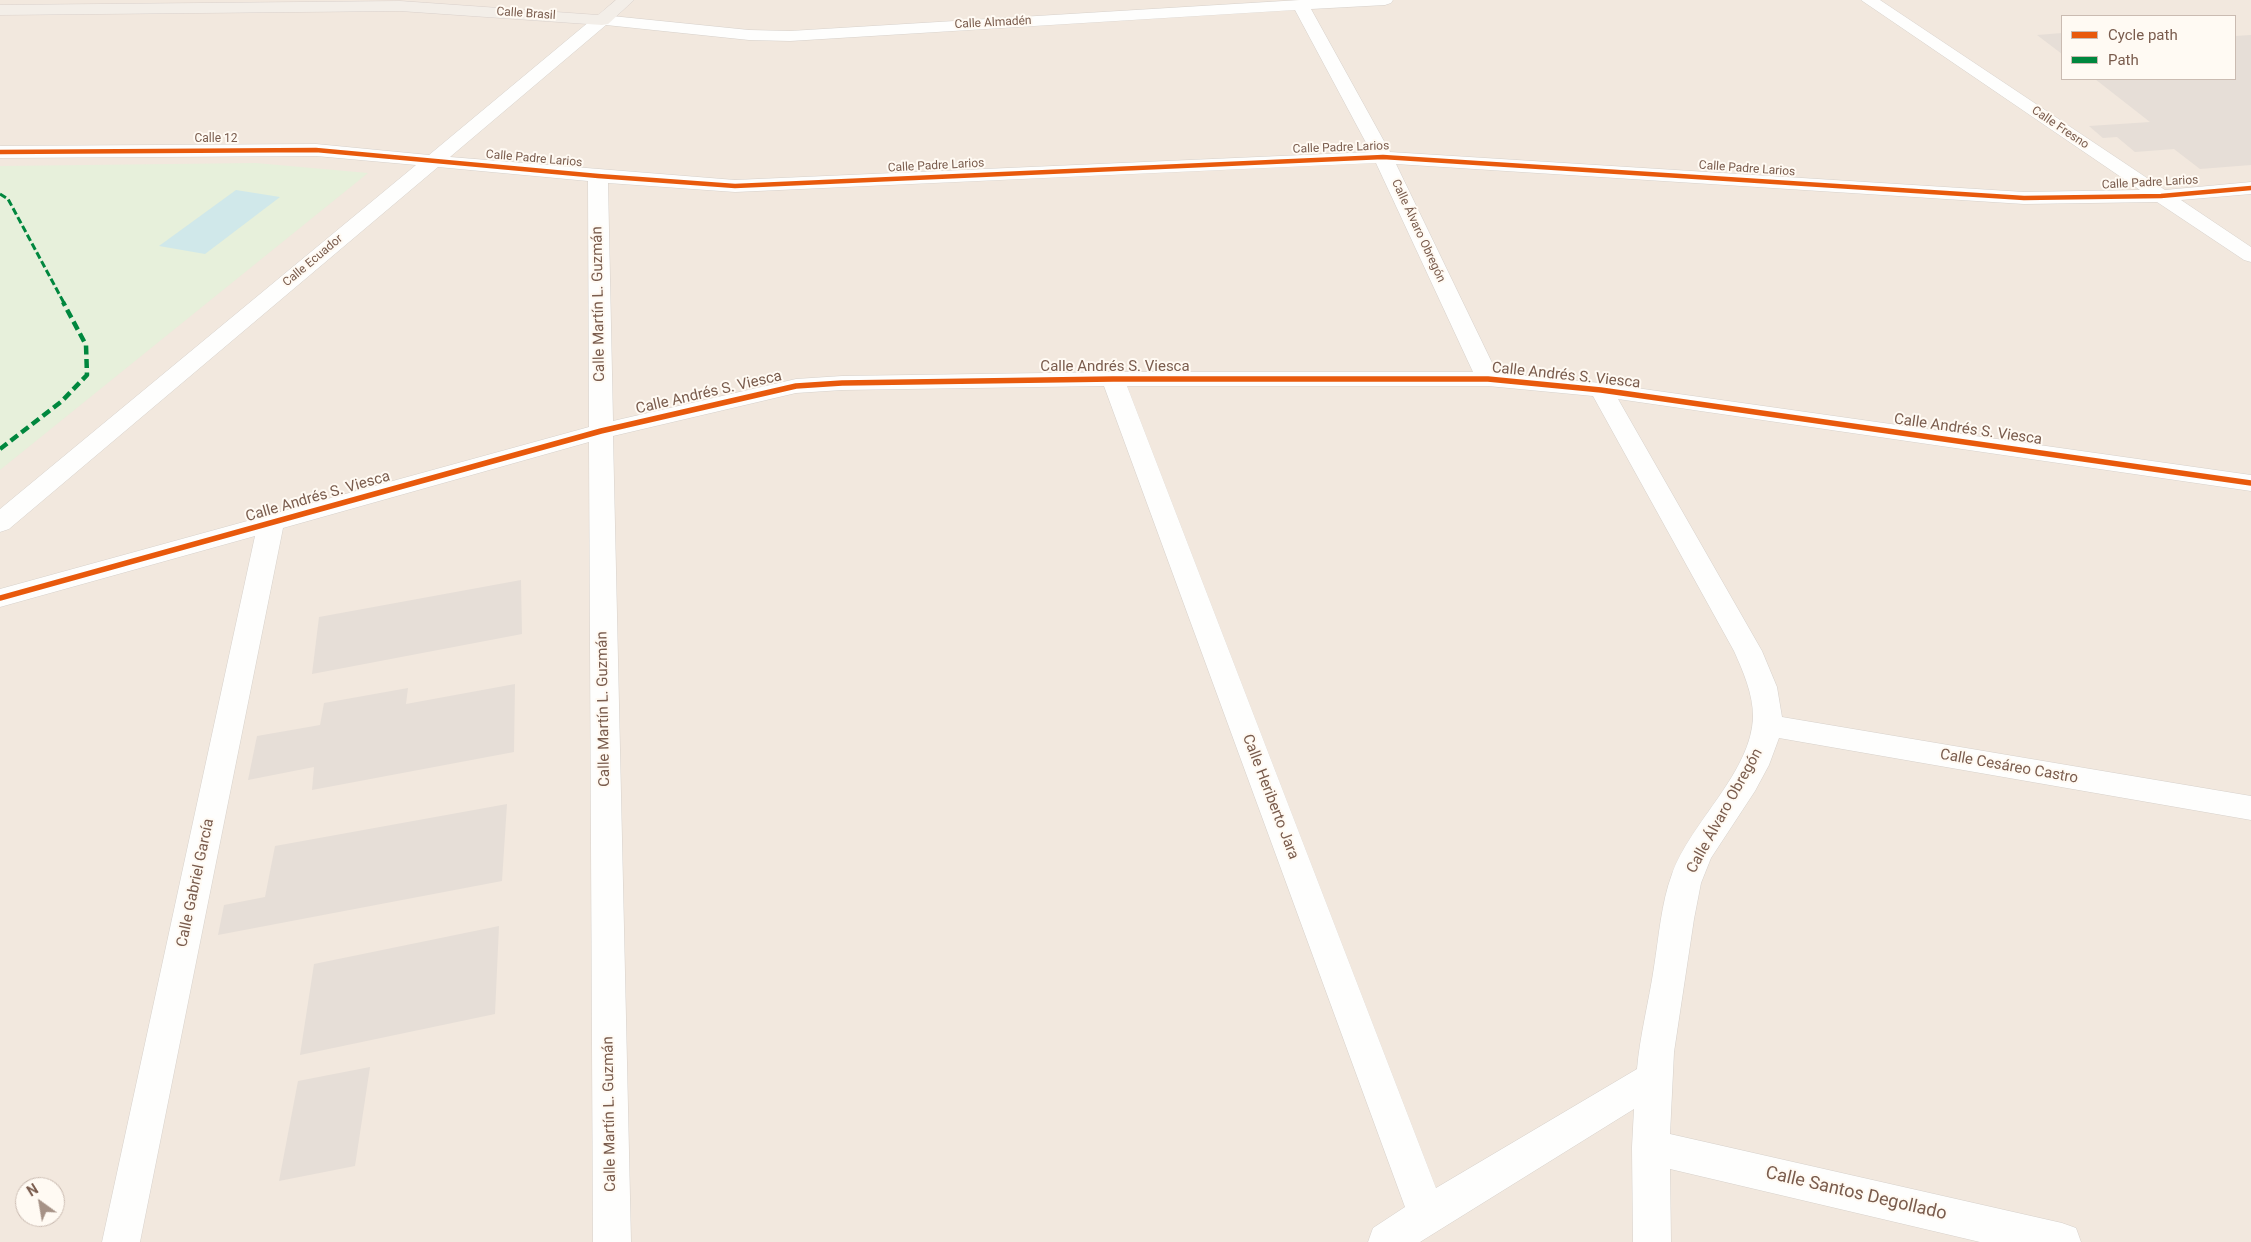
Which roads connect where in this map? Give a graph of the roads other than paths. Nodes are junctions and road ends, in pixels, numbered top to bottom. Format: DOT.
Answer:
graph roads {
  1 [pos="626,0"];
  2 [pos="1385,0"];
  3 [pos="1868,0"];
  4 [pos="1300,5"];
  5 [pos="0,10"];
  6 [pos="602,20"];
  7 [pos="0,152"];
  8 [pos="1383,157"];
  9 [pos="432,161"];
  10 [pos="598,176"];
  11 [pos="2251,188"];
  12 [pos="2161,196"];
  13 [pos="2251,256"];
  14 [pos="1488,379"];
  15 [pos="1113,380"];
  16 [pos="1601,390"];
  17 [pos="600,432"];
  18 [pos="2251,482"];
  19 [pos="0,522"];
  20 [pos="271,523"];
  21 [pos="0,598"];
  22 [pos="1768,726"];
  23 [pos="2251,808"];
  24 [pos="1654,1078"];
  25 [pos="1650,1147"];
  26 [pos="1427,1216"];
  27 [pos="121,1242"];
  28 [pos="612,1242"];
  29 [pos="1387,1242"];
  30 [pos="1652,1242"];
  31 [pos="2062,1242"];
  1 -- 6 [label="main road, Calle Ecuador"];
  2 -- 4 [label="street, Calle Almadén"];
  3 -- 12 [label="street, Calle Fresno"];
  4 -- 6 [label="street, Calle Almadén"];
  4 -- 8 [label="street, Calle Álvaro Obregón"];
  5 -- 6 [label="main road, Calle Brasil"];
  6 -- 9 [label="street, Calle Ecuador"];
  7 -- 9 [label="street, Calle 12"];
  8 -- 10 [label="street, Calle Padre Larios"];
  8 -- 12 [label="street, Calle Padre Larios"];
  8 -- 14 [label="street, Calle Álvaro Obregón"];
  9 -- 10 [label="street, Calle Padre Larios"];
  9 -- 19 [label="street, Calle Ecuador"];
  10 -- 17 [label="street, Calle Martín L. Guzmán"];
  11 -- 12 [label="street, Calle Padre Larios"];
  12 -- 13 [label="street, Calle Fresno"];
  14 -- 15 [label="street, Calle Andrés S. Viesca"];
  14 -- 16 [label="street, Calle Andrés S. Viesca"];
  15 -- 17 [label="street, Calle Andrés S. Viesca"];
  15 -- 26 [label="street, Calle Heriberto Jara"];
  16 -- 18 [label="street, Calle Andrés S. Viesca"];
  16 -- 22 [label="street, Calle Álvaro Obregón"];
  17 -- 20 [label="street, Calle Andrés S. Viesca"];
  17 -- 28 [label="street, Calle Martín L. Guzmán"];
  20 -- 21 [label="street, Calle Andrés S. Viesca"];
  20 -- 27 [label="street, Calle Gabriel García"];
  22 -- 23 [label="street, Calle Cesáreo Castro"];
  22 -- 24 [label="street, Calle Álvaro Obregón"];
  24 -- 25 [label="street, Calle Álvaro Obregón"];
  24 -- 26 [label="street"];
  25 -- 30 [label="street, Calle Álvaro Obregón"];
  25 -- 31 [label="street, Calle Santos Degollado"];
  26 -- 29 [label="street"];
}
